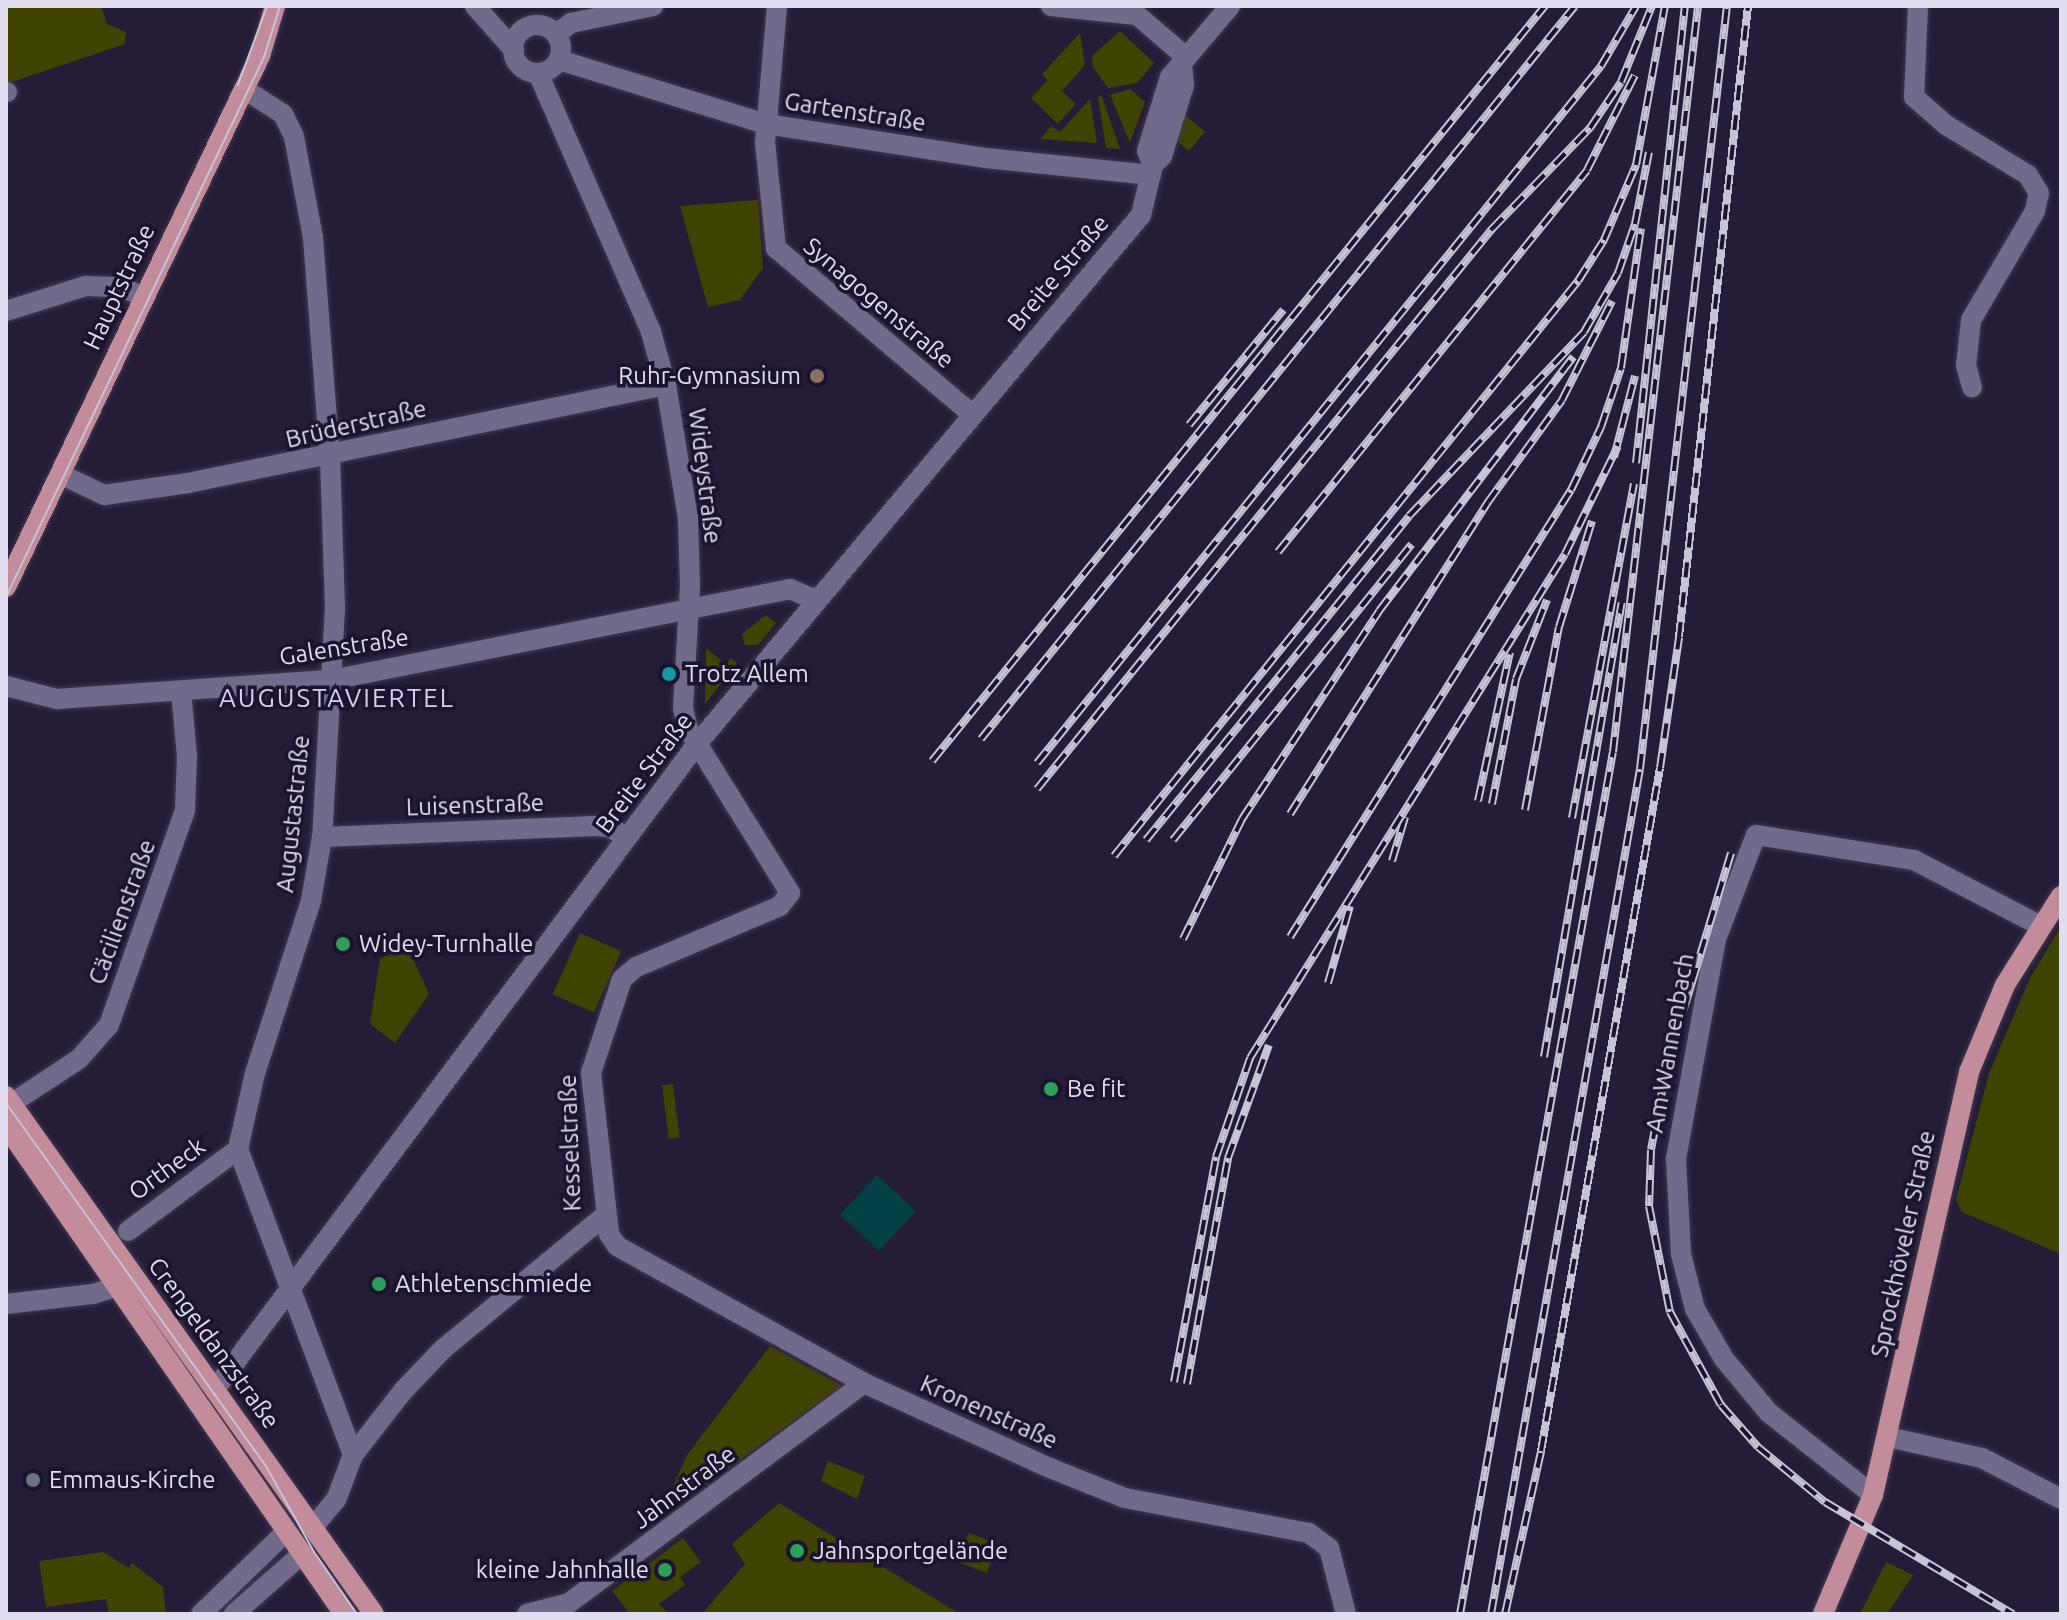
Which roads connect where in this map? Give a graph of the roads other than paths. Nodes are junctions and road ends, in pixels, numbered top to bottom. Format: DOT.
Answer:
graph roads {
  1 [pos="275,6"];
  2 [pos="475,6"];
  3 [pos="653,6"];
  4 [pos="777,6"];
  5 [pos="1051,6"];
  6 [pos="1230,6"];
  7 [pos="1918,6"];
  8 [pos="1120,8"];
  9 [pos="534,16"];
  10 [pos="556,34"];
  11 [pos="514,50"];
  12 [pos="559,60"];
  13 [pos="1184,62"];
  14 [pos="538,73"];
  15 [pos="244,89"];
  16 [pos="766,124"];
  17 [pos="1152,170"];
  18 [pos="143,297"];
  19 [pos="6,311"];
  20 [pos="666,385"];
  21 [pos="1972,387"];
  22 [pos="973,415"];
  23 [pos="330,457"];
  24 [pos="60,474"];
  25 [pos="6,587"];
  26 [pos="816,600"];
  27 [pos="688,610"];
  28 [pos="331,680"];
  29 [pos="6,686"];
  30 [pos="181,691"];
  31 [pos="697,744"];
  32 [pos="322,837"];
  33 [pos="627,838"];
  34 [pos="786,882"];
  35 [pos="2061,896"];
  36 [pos="2041,926"];
  37 [pos="8,1103"];
  38 [pos="6,1126"];
  39 [pos="238,1149"];
  40 [pos="603,1217"];
  41 [pos="128,1231"];
  42 [pos="115,1287"];
  43 [pos="288,1292"];
  44 [pos="144,1293"];
  45 [pos="6,1304"];
  46 [pos="864,1383"];
  47 [pos="216,1388"];
  48 [pos="212,1427"];
  49 [pos="1888,1437"];
  50 [pos="353,1455"];
  51 [pos="1873,1495"];
  52 [pos="2061,1499"];
  53 [pos="313,1527"];
  54 [pos="286,1532"];
  55 [pos="302,1554"];
  56 [pos="201,1614"];
  57 [pos="234,1614"];
  58 [pos="344,1614"];
  59 [pos="374,1614"];
  60 [pos="527,1614"];
  61 [pos="1346,1614"];
  62 [pos="1823,1614"];
  1 -- 15 [label="main road, Hauptstraße"];
  2 -- 11 [label="street"];
  3 -- 10 [label="street"];
  4 -- 16 [label="street, Synagogenstraße"];
  5 -- 8 [label="street"];
  6 -- 13 [label="street"];
  7 -- 21 [label="street"];
  8 -- 13 [label="street"];
  9 -- 10 [label="street"];
  9 -- 11 [label="street"];
  10 -- 12 [label="street"];
  11 -- 14 [label="street"];
  12 -- 14 [label="street"];
  12 -- 16 [label="street, Gartenstraße"];
  13 -- 17 [label="street, Breite Straße"];
  14 -- 20 [label="street, Wideystraße"];
  15 -- 18 [label="main road, Hauptstraße"];
  15 -- 23 [label="street, Augustastraße"];
  16 -- 17 [label="street, Gartenstraße"];
  16 -- 22 [label="street, Synagogenstraße"];
  17 -- 22 [label="street, Breite Straße"];
  18 -- 19 [label="street"];
  18 -- 24 [label="main road, Hauptstraße"];
  20 -- 23 [label="street, Brüderstraße"];
  20 -- 27 [label="street, Wideystraße"];
  22 -- 26 [label="street, Breite Straße"];
  23 -- 24 [label="street, Brüderstraße"];
  23 -- 28 [label="street, Augustastraße"];
  24 -- 25 [label="main road, Hauptstraße"];
  26 -- 27 [label="street, Galenstraße"];
  26 -- 31 [label="street, Breite Straße"];
  27 -- 28 [label="street, Galenstraße"];
  27 -- 31 [label="street, Wideystraße"];
  28 -- 30 [label="street, Galenstraße"];
  28 -- 32 [label="street, Augustastraße"];
  29 -- 30 [label="street, Galenstraße"];
  30 -- 37 [label="street, Cäcilienstraße"];
  31 -- 33 [label="street, Breite Straße"];
  31 -- 34 [label="street, Wideystraße"];
  32 -- 33 [label="street, Luisenstraße"];
  32 -- 39 [label="street, Augustastraße"];
  33 -- 43 [label="street, Breite Straße"];
  34 -- 40 [label="street, Kesselstraße"];
  35 -- 36 [label="main road, Sprockhöveler Straße"];
  36 -- 49 [label="main road, Sprockhöveler Straße"];
  36 -- 51 [label="street, Am Wannenbach"];
  37 -- 44 [label="main road, Crengeldanzstraße"];
  38 -- 42 [label="main road, Crengeldanzstraße"];
  39 -- 41 [label="street, Ortheck"];
  39 -- 43 [label="street"];
  40 -- 46 [label="street, Kronenstraße"];
  40 -- 50 [label="street, Kesselstraße"];
  42 -- 44 [label="street"];
  42 -- 45 [label="street"];
  42 -- 48 [label="main road, Crengeldanzstraße"];
  43 -- 47 [label="street, Breite Straße"];
  43 -- 50 [label="street"];
  44 -- 47 [label="main road, Crengeldanzstraße"];
  46 -- 60 [label="street, Jahnstraße"];
  46 -- 61 [label="street, Kronenstraße"];
  47 -- 48 [label="main road"];
  47 -- 53 [label="main road, Crengeldanzstraße"];
  48 -- 54 [label="main road, Crengeldanzstraße"];
  49 -- 51 [label="main road, Sprockhöveler Straße"];
  49 -- 52 [label="street"];
  50 -- 53 [label="street"];
  51 -- 62 [label="main road, Sprockhöveler Straße"];
  53 -- 54 [label="main road"];
  53 -- 55 [label="main road"];
  53 -- 59 [label="main road, Crengeldanzstraße"];
  54 -- 55 [label="main road, Crengeldanzstraße"];
  54 -- 56 [label="street"];
  55 -- 57 [label="street"];
  55 -- 58 [label="main road, Crengeldanzstraße"];
}
